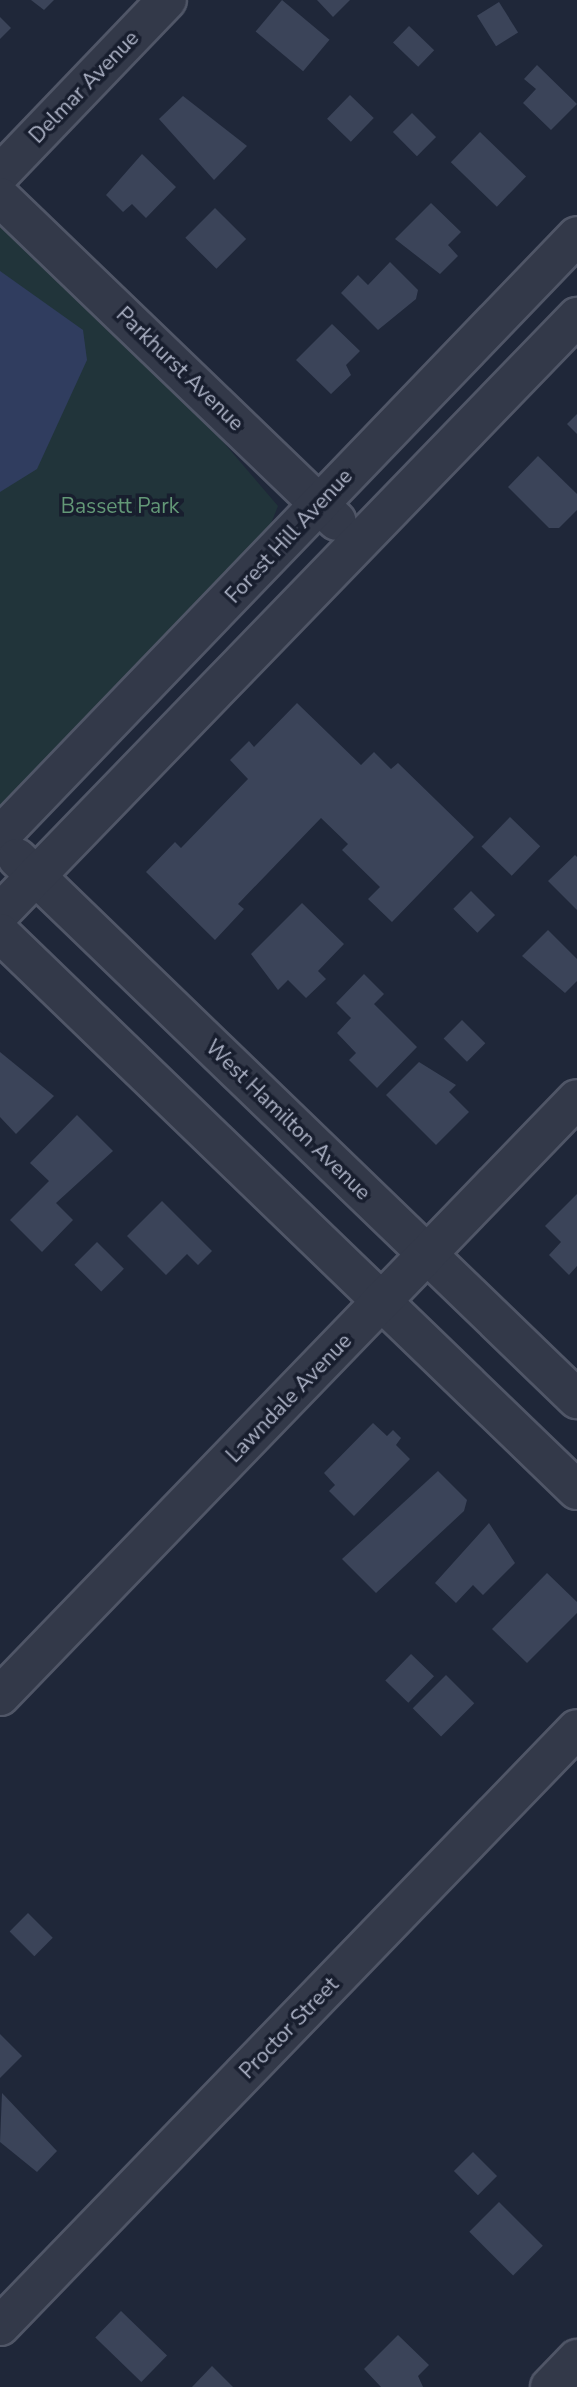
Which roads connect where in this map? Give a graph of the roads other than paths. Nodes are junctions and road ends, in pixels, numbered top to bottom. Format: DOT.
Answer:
graph roads {
  1 [pos="167,0"];
  2 [pos="0,174"];
  3 [pos="0,197"];
  4 [pos="577,236"];
  5 [pos="577,317"];
  6 [pos="320,504"];
  7 [pos="359,542"];
  8 [pos="0,838"];
  9 [pos="36,875"];
  10 [pos="0,913"];
  11 [pos="0,933"];
  12 [pos="577,1099"];
  13 [pos="428,1255"];
  14 [pos="382,1302"];
  15 [pos="577,1399"];
  16 [pos="577,1490"];
  17 [pos="0,1696"];
  18 [pos="577,1729"];
  19 [pos="0,2326"];
  20 [pos="577,2360"];
  21 [pos="550,2387"];
  1 -- 2 [label="street, Delmar Avenue"];
  3 -- 6 [label="street, Parkhurst Avenue"];
  4 -- 6 [label="street, Forest Hill Avenue"];
  5 -- 7 [label="street"];
  6 -- 7 [label="street, Parkhurst Avenue"];
  6 -- 8 [label="street, Forest Hill Avenue"];
  7 -- 9 [label="street"];
  8 -- 9 [label="street, West Hamilton Avenue"];
  9 -- 10 [label="street"];
  9 -- 13 [label="street, West Hamilton Avenue"];
  11 -- 14 [label="street"];
  12 -- 13 [label="street, Lawndale Avenue"];
  13 -- 14 [label="street, Lawndale Avenue"];
  13 -- 15 [label="street, West Hamilton Avenue"];
  14 -- 16 [label="street"];
  14 -- 17 [label="street, Lawndale Avenue"];
  18 -- 19 [label="street, Proctor Street"];
  20 -- 21 [label="street"];
}
